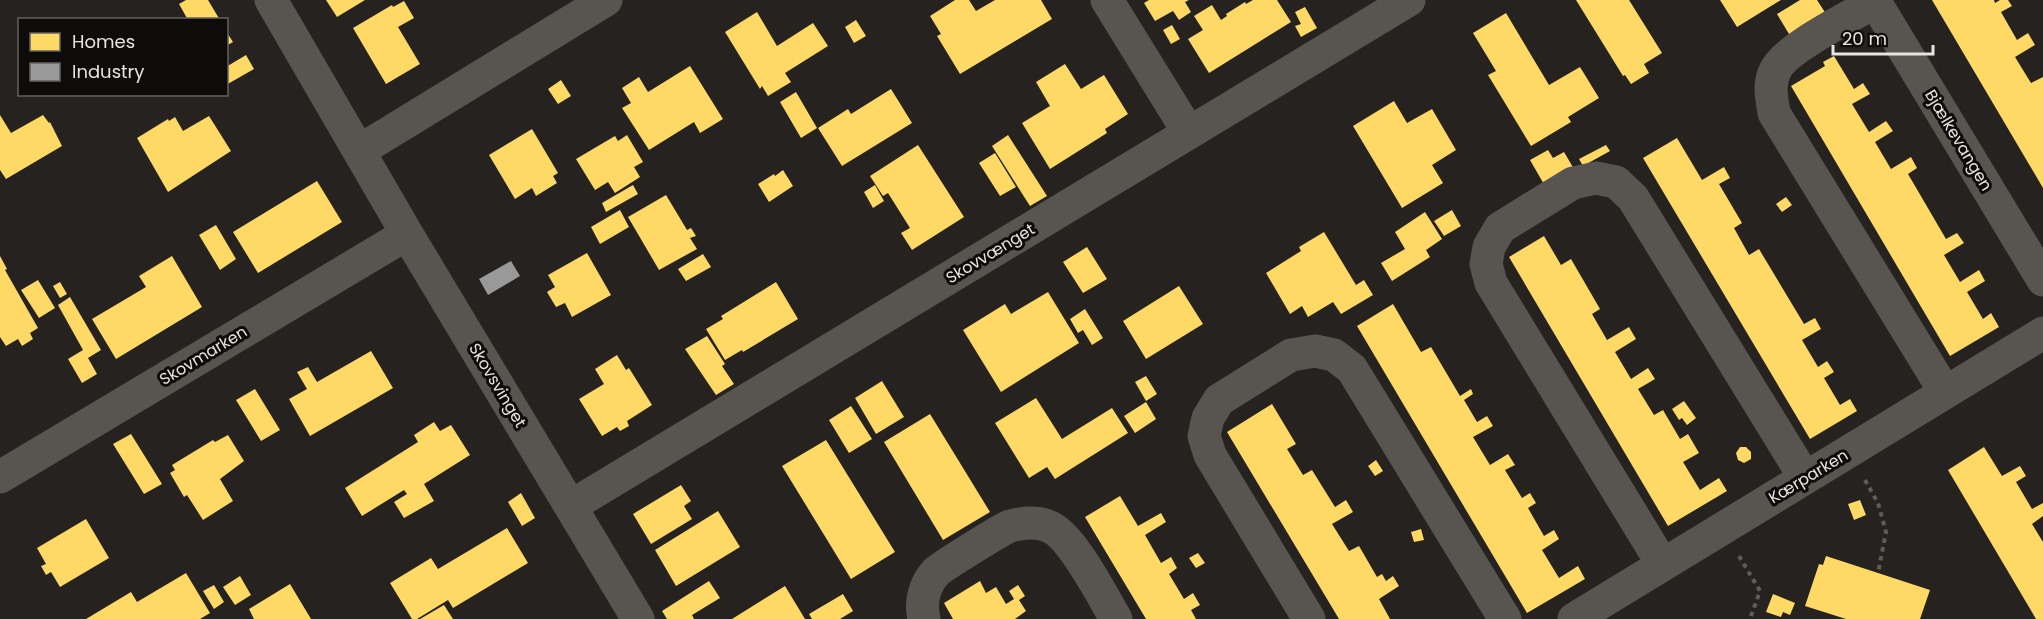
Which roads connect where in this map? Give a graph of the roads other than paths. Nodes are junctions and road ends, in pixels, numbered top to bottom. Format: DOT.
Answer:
graph roads {
  1 [pos="271,0"];
  2 [pos="606,0"];
  3 [pos="1107,0"];
  4 [pos="1409,0"];
  5 [pos="1875,1"];
  6 [pos="1189,133"];
  7 [pos="359,151"];
  8 [pos="406,234"];
  9 [pos="2043,280"];
  10 [pos="2043,333"];
  11 [pos="1945,392"];
  12 [pos="0,477"];
  13 [pos="1805,478"];
  14 [pos="571,506"];
  15 [pos="1663,565"];
  16 [pos="638,619"];
  17 [pos="924,619"];
  18 [pos="1116,619"];
  19 [pos="1309,619"];
  20 [pos="1504,619"];
  21 [pos="1574,619"];
  1 -- 7 [label="street, Skovsvinget"];
  2 -- 7 [label="street"];
  3 -- 6 [label="street"];
  4 -- 6 [label="street, Skovvænget"];
  5 -- 9 [label="street, Bjælkevangen"];
  5 -- 11 [label="street"];
  6 -- 14 [label="street, Skovvænget"];
  7 -- 8 [label="street, Skovsvinget"];
  8 -- 12 [label="street, Skovmarken"];
  8 -- 14 [label="street, Skovsvinget"];
  10 -- 11 [label="street, Kærparken"];
  11 -- 13 [label="street, Kærparken"];
  13 -- 15 [label="street, Kærparken"];
  13 -- 15 [label="street"];
  14 -- 16 [label="street, Skovsvinget"];
  15 -- 21 [label="street, Kærparken"];
  17 -- 18 [label="street"];
  19 -- 20 [label="street"];
}
